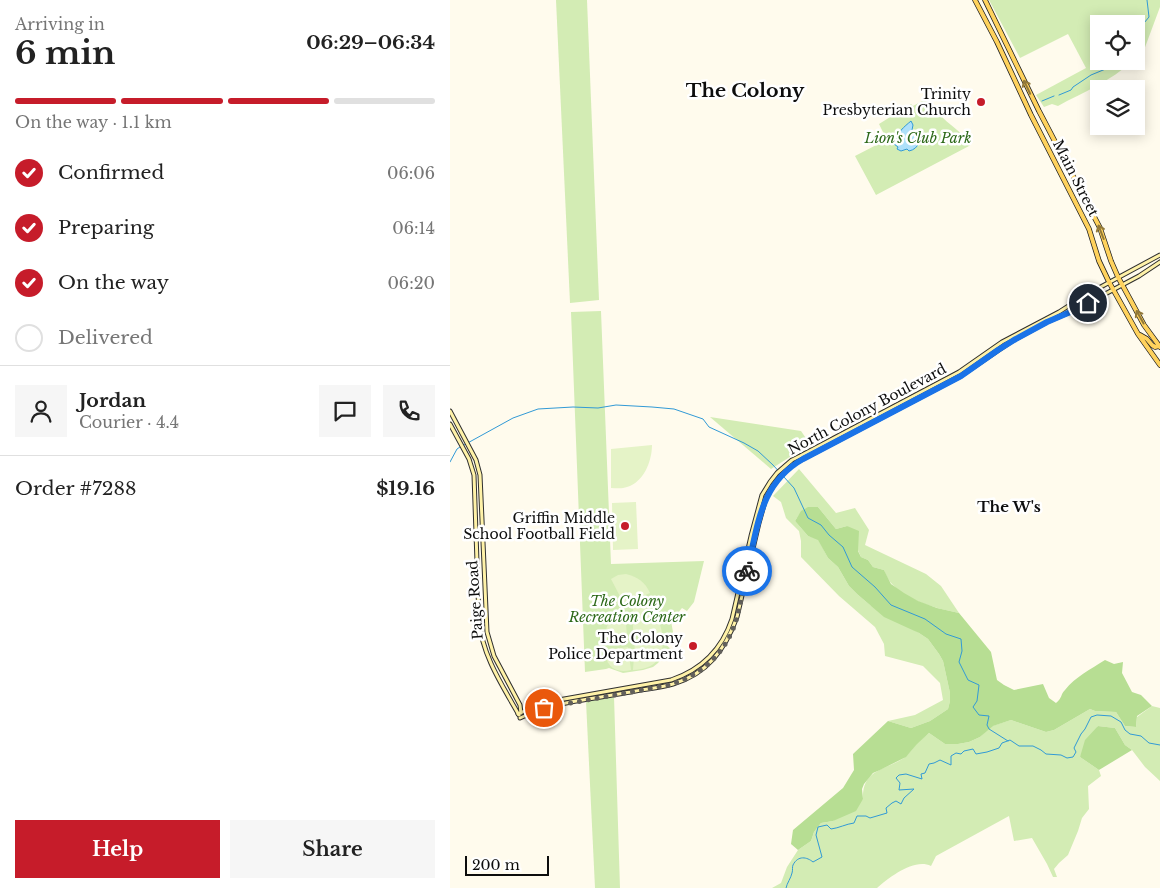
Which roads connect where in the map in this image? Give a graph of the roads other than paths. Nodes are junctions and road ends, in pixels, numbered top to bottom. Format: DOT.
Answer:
graph roads {
  1 [pos="975,0"];
  2 [pos="985,0"];
  3 [pos="996,20"];
  4 [pos="987,24"];
  5 [pos="1160,255"];
  6 [pos="1160,262"];
  7 [pos="1118,277"];
  8 [pos="1109,282"];
  9 [pos="1123,285"];
  10 [pos="1114,290"];
  11 [pos="1138,334"];
  12 [pos="1159,346"];
  13 [pos="1160,365"];
  14 [pos="450,411"];
  15 [pos="450,424"];
  16 [pos="708,662"];
  17 [pos="520,705"];
  18 [pos="529,709"];
  19 [pos="520,715"];
  1 -- 4 [label="main road, Main Street"];
  2 -- 3 [label="main road, Main Street"];
  3 -- 4 [label="main road"];
  7 -- 3 [label="main road, Main Street, one-way"];
  4 -- 8 [label="main road, Main Street"];
  5 -- 7 [label="main road, North Colony Boulevard"];
  6 -- 9 [label="main road, North Colony Boulevard"];
  7 -- 8 [label="main road, North Colony Boulevard"];
  7 -- 9 [label="main road, Main Street"];
  8 -- 10 [label="main road, Main Street"];
  8 -- 16 [label="main road, North Colony Boulevard"];
  9 -- 10 [label="main road, North Colony Boulevard"];
  12 -- 9 [label="main road, Main Street, one-way"];
  10 -- 11 [label="main road, Main Street"];
  10 -- 16 [label="main road, North Colony Boulevard"];
  11 -- 12 [label="main road"];
  11 -- 13 [label="main road, Main Street"];
  14 -- 17 [label="main road, Paige Road"];
  15 -- 19 [label="main road, Paige Road"];
  16 -- 18 [label="main road, North Colony Boulevard"];
  16 -- 19 [label="main road, North Colony Boulevard"];
  17 -- 18 [label="main road"];
  17 -- 19 [label="main road, Paige Road"];
  18 -- 19 [label="main road, North Colony Boulevard"];
}
